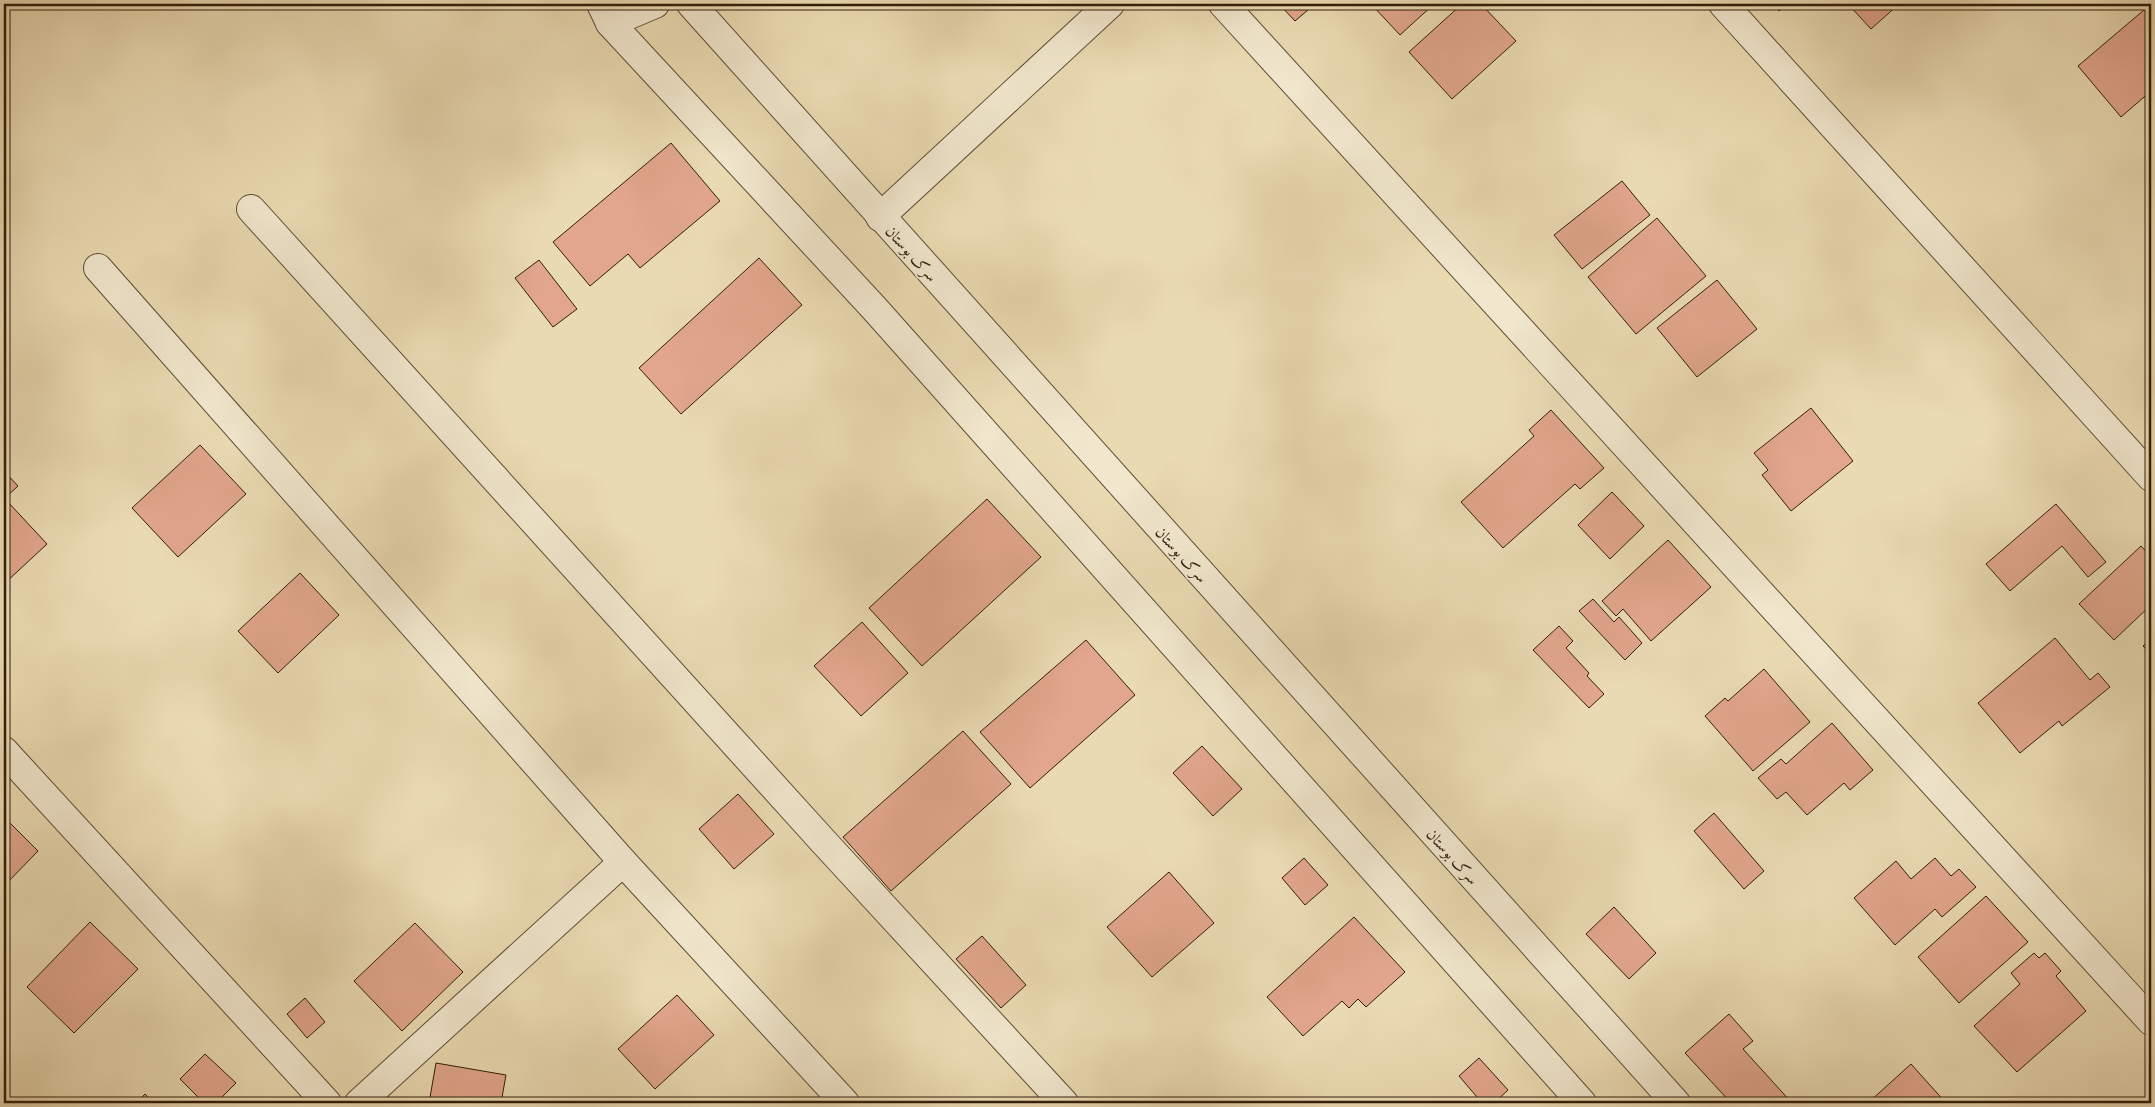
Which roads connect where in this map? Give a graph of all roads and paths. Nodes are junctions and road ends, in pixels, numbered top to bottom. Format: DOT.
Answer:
graph roads {
  1 [pos="655,4"];
  2 [pos="691,4"];
  3 [pos="1110,4"];
  4 [pos="1223,4"];
  5 [pos="1723,4"];
  6 [pos="606,13"];
  7 [pos="251,208"];
  8 [pos="880,216"];
  9 [pos="98,268"];
  10 [pos="2151,477"];
  11 [pos="4,751"];
  12 [pos="623,862"];
  13 [pos="2151,1021"];
  14 [pos="327,1103"];
  15 [pos="359,1103"];
  16 [pos="846,1103"];
  17 [pos="1064,1103"];
  18 [pos="1582,1103"];
  19 [pos="1676,1103"];
  1 -- 6 [label="street"];
  2 -- 8 [label="street, سرک بوستان"];
  3 -- 8 [label="street"];
  4 -- 13 [label="street"];
  5 -- 10 [label="street"];
  6 -- 18 [label="street"];
  7 -- 17 [label="street"];
  8 -- 19 [label="street, سرک بوستان"];
  9 -- 12 [label="street"];
  11 -- 14 [label="street"];
  12 -- 15 [label="street"];
  12 -- 16 [label="street"];
}
